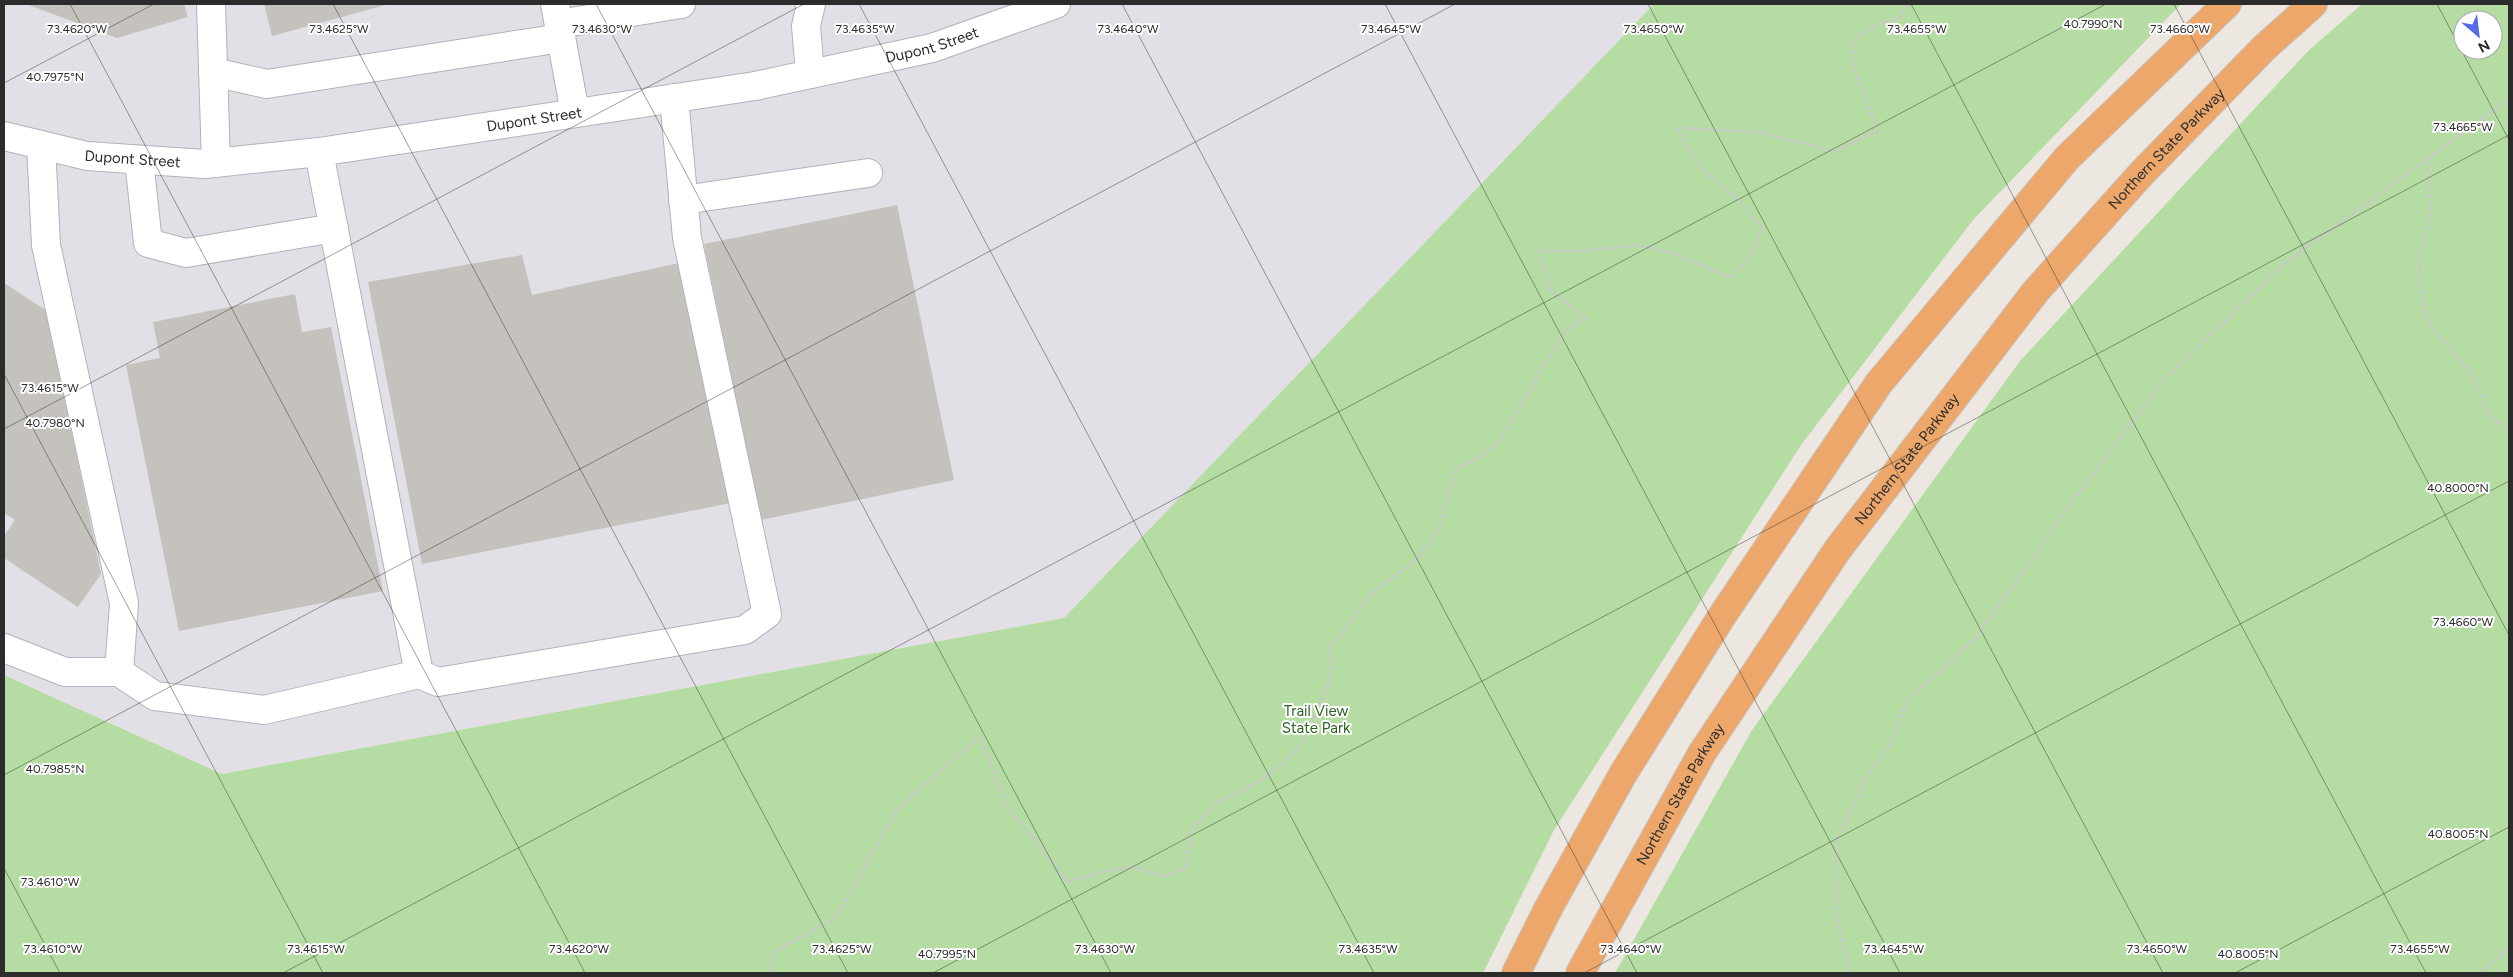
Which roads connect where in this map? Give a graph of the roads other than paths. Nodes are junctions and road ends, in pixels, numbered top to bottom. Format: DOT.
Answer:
graph roads {
  1 [pos="211,4"];
  2 [pos="681,4"];
  3 [pos="811,4"];
  4 [pos="1056,4"];
  5 [pos="2227,4"];
  6 [pos="2313,4"];
  7 [pos="558,22"];
  8 [pos="213,72"];
  9 [pos="810,74"];
  10 [pos="674,98"];
  11 [pos="575,113"];
  12 [pos="4,136"];
  13 [pos="42,145"];
  14 [pos="320,152"];
  15 [pos="139,160"];
  16 [pos="216,163"];
  17 [pos="868,173"];
  18 [pos="683,200"];
  19 [pos="334,228"];
  20 [pos="4,648"];
  21 [pos="120,672"];
  22 [pos="419,674"];
  23 [pos="1516,973"];
  24 [pos="1580,973"];
  1 -- 8 [label="street"];
  2 -- 7 [label="street"];
  3 -- 9 [label="street"];
  4 -- 9 [label="street, Dupont Street"];
  5 -- 23 [label="highway"];
  6 -- 24 [label="highway, Northern State Parkway"];
  7 -- 8 [label="street"];
  7 -- 11 [label="street"];
  8 -- 16 [label="street"];
  9 -- 10 [label="street, Dupont Street"];
  10 -- 11 [label="street, Dupont Street"];
  10 -- 18 [label="street"];
  11 -- 14 [label="street, Dupont Street"];
  12 -- 13 [label="street, Dupont Street"];
  13 -- 15 [label="street, Dupont Street"];
  13 -- 21 [label="street"];
  14 -- 16 [label="street, Dupont Street"];
  14 -- 19 [label="street"];
  15 -- 16 [label="street, Dupont Street"];
  15 -- 19 [label="street"];
  17 -- 18 [label="street"];
  18 -- 22 [label="street"];
  19 -- 22 [label="street"];
  20 -- 21 [label="street"];
  21 -- 22 [label="street"];
}
